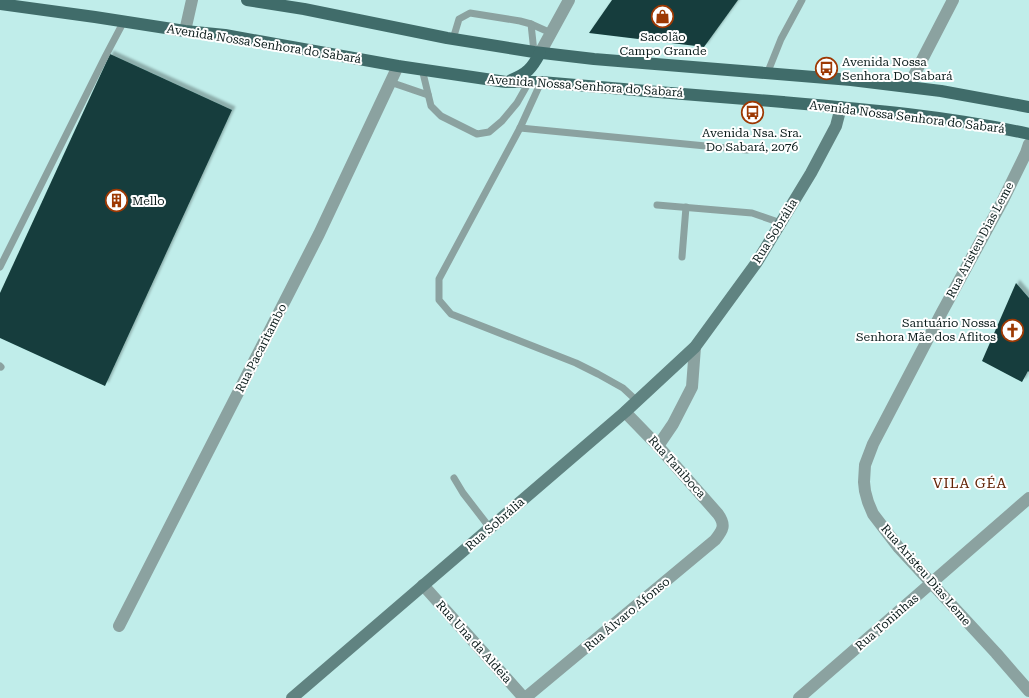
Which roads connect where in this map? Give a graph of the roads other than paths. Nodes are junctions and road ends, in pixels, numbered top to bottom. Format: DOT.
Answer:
graph roads {
  1 [pos="192,0"];
  2 [pos="247,0"];
  3 [pos="569,0"];
  4 [pos="802,0"];
  5 [pos="953,0"];
  6 [pos="0,4"];
  7 [pos="124,21"];
  8 [pos="531,24"];
  9 [pos="185,31"];
  10 [pos="551,33"];
  11 [pos="453,39"];
  12 [pos="537,53"];
  13 [pos="398,66"];
  14 [pos="422,69"];
  15 [pos="767,74"];
  16 [pos="390,82"];
  17 [pos="506,82"];
  18 [pos="535,82"];
  19 [pos="908,87"];
  20 [pos="428,95"];
  21 [pos="841,107"];
  22 [pos="1029,107"];
  23 [pos="520,128"];
  24 [pos="1029,134"];
  25 [pos="1029,144"];
  26 [pos="747,150"];
  27 [pos="657,205"];
  28 [pos="686,207"];
  29 [pos="781,223"];
  30 [pos="682,257"];
  31 [pos="0,267"];
  32 [pos="695,347"];
  33 [pos="637,401"];
  34 [pos="625,412"];
  35 [pos="658,446"];
  36 [pos="454,478"];
  37 [pos="1029,498"];
  38 [pos="723,525"];
  39 [pos="490,528"];
  40 [pos="932,582"];
  41 [pos="423,585"];
  42 [pos="119,626"];
  43 [pos="1029,691"];
  44 [pos="292,698"];
  45 [pos="524,698"];
  46 [pos="799,698"];
  1 -- 9 [label="street"];
  2 -- 11 [label="main road"];
  3 -- 10 [label="street"];
  4 -- 15 [label="lane"];
  5 -- 19 [label="street"];
  6 -- 7 [label="main road, Avenida Nossa Senhora do Sabará"];
  7 -- 9 [label="main road, Avenida Nossa Senhora do Sabará"];
  7 -- 31 [label="lane"];
  8 -- 10 [label="lane"];
  8 -- 11 [label="lane"];
  8 -- 12 [label="lane"];
  9 -- 13 [label="main road, Avenida Nossa Senhora do Sabará"];
  10 -- 12 [label="street"];
  11 -- 12 [label="main road"];
  12 -- 15 [label="main road"];
  12 -- 17 [label="main road"];
  13 -- 14 [label="main road, Avenida Nossa Senhora do Sabará"];
  13 -- 16 [label="street, Rua Pacaritambo"];
  14 -- 17 [label="main road, Avenida Nossa Senhora do Sabará"];
  14 -- 20 [label="lane"];
  15 -- 19 [label="main road"];
  16 -- 20 [label="lane"];
  16 -- 42 [label="street, Rua Pacaritambo"];
  17 -- 18 [label="main road, Avenida Nossa Senhora do Sabará"];
  18 -- 20 [label="lane"];
  18 -- 21 [label="main road, Avenida Nossa Senhora do Sabará"];
  18 -- 23 [label="lane"];
  19 -- 22 [label="main road"];
  21 -- 24 [label="main road, Avenida Nossa Senhora do Sabará"];
  21 -- 29 [label="street, Rua Sobrália"];
  23 -- 26 [label="lane"];
  23 -- 33 [label="lane"];
  25 -- 40 [label="street, Rua Aristeu Dias Leme"];
  27 -- 28 [label="lane"];
  28 -- 29 [label="lane"];
  28 -- 30 [label="lane"];
  29 -- 32 [label="street, Rua Sobrália"];
  32 -- 33 [label="street, Rua Sobrália"];
  32 -- 35 [label="street"];
  33 -- 34 [label="street, Rua Sobrália"];
  34 -- 35 [label="street, Rua Taniboca"];
  34 -- 39 [label="street, Rua Sobrália"];
  35 -- 38 [label="street, Rua Taniboca"];
  36 -- 39 [label="lane"];
  37 -- 40 [label="street, Rua Toninhas"];
  38 -- 45 [label="street, Rua Álvaro Afonso"];
  39 -- 41 [label="street, Rua Sobrália"];
  40 -- 43 [label="street, Rua Aristeu Dias Leme"];
  40 -- 46 [label="street, Rua Toninhas"];
  41 -- 44 [label="street, Rua Sobrália"];
  41 -- 45 [label="street, Rua Una da Aldeia"];
}
